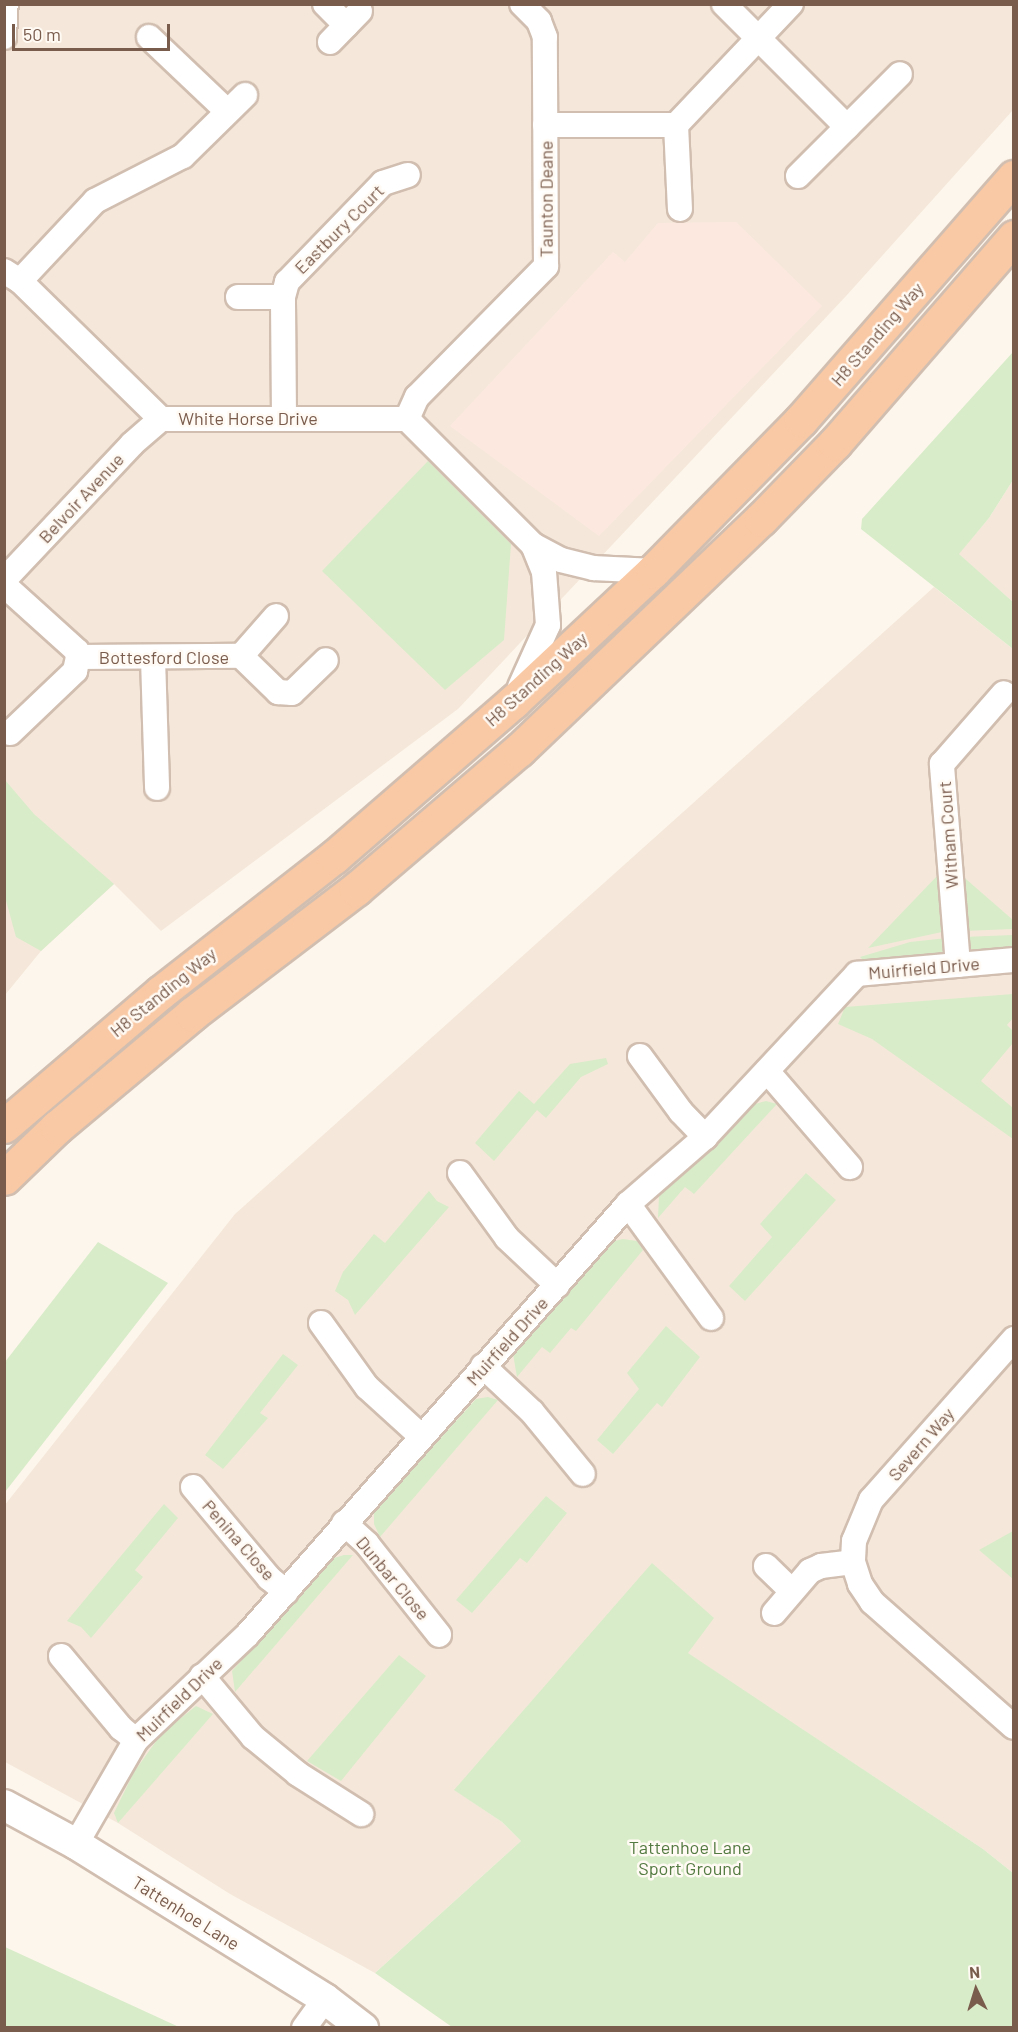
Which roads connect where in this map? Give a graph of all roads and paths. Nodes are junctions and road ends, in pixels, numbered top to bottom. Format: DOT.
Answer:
graph roads {
  1 [pos="6,4"];
  2 [pos="325,4"];
  3 [pos="522,4"];
  4 [pos="724,4"];
  5 [pos="790,4"];
  6 [pos="345,26"];
  7 [pos="4,37"];
  8 [pos="149,37"];
  9 [pos="759,38"];
  10 [pos="900,74"];
  11 [pos="245,95"];
  12 [pos="227,111"];
  13 [pos="545,125"];
  14 [pos="676,125"];
  15 [pos="847,127"];
  16 [pos="408,175"];
  17 [pos="798,176"];
  18 [pos="1014,177"];
  19 [pos="680,209"];
  20 [pos="1014,237"];
  21 [pos="12,276"];
  22 [pos="238,297"];
  23 [pos="283,297"];
  24 [pos="284,417"];
  25 [pos="161,419"];
  26 [pos="407,419"];
  27 [pos="533,545"];
  28 [pos="653,571"];
  29 [pos="4,580"];
  30 [pos="4,585"];
  31 [pos="276,616"];
  32 [pos="241,656"];
  33 [pos="78,657"];
  34 [pos="153,658"];
  35 [pos="326,660"];
  36 [pos="1004,693"];
  37 [pos="513,702"];
  38 [pos="10,733"];
  39 [pos="157,788"];
  40 [pos="1014,960"];
  41 [pos="958,965"];
  42 [pos="640,1056"];
  43 [pos="767,1071"];
  44 [pos="4,1126"];
  45 [pos="705,1137"];
  46 [pos="850,1167"];
  47 [pos="460,1173"];
  48 [pos="4,1178"];
  49 [pos="628,1204"];
  50 [pos="557,1285"];
  51 [pos="711,1318"];
  52 [pos="321,1323"];
  53 [pos="1014,1338"];
  54 [pos="483,1366"];
  55 [pos="422,1437"];
  56 [pos="583,1474"];
  57 [pos="193,1486"];
  58 [pos="344,1523"];
  59 [pos="853,1562"];
  60 [pos="766,1566"];
  61 [pos="792,1591"];
  62 [pos="286,1592"];
  63 [pos="774,1613"];
  64 [pos="439,1635"];
  65 [pos="61,1656"];
  66 [pos="202,1676"];
  67 [pos="1014,1727"];
  68 [pos="136,1740"];
  69 [pos="4,1805"];
  70 [pos="361,1814"];
  71 [pos="76,1844"];
  72 [pos="325,1999"];
  73 [pos="304,2028"];
  74 [pos="363,2028"];
  1 -- 7 [label="street"];
  2 -- 6 [label="street"];
  3 -- 13 [label="street, Taunton Deane"];
  4 -- 9 [label="street"];
  5 -- 9 [label="street"];
  8 -- 12 [label="street"];
  9 -- 14 [label="street"];
  9 -- 15 [label="street"];
  10 -- 15 [label="street"];
  11 -- 12 [label="street"];
  12 -- 21 [label="street"];
  13 -- 14 [label="street"];
  13 -- 26 [label="street, Taunton Deane"];
  14 -- 19 [label="street"];
  15 -- 17 [label="street"];
  16 -- 23 [label="street, Eastbury Court"];
  18 -- 28 [label="highway, H8 Standing Way"];
  20 -- 48 [label="highway, H8 Standing Way"];
  21 -- 25 [label="street, White Horse Drive"];
  22 -- 23 [label="street"];
  23 -- 24 [label="street, Eastbury Court"];
  24 -- 25 [label="street, White Horse Drive"];
  24 -- 26 [label="street, White Horse Drive"];
  25 -- 29 [label="street, Belvoir Avenue"];
  26 -- 27 [label="street"];
  27 -- 28 [label="street"];
  27 -- 37 [label="street"];
  28 -- 37 [label="highway, H8 Standing Way"];
  30 -- 33 [label="street, Bottesford Close"];
  31 -- 32 [label="street"];
  32 -- 34 [label="street, Bottesford Close"];
  32 -- 35 [label="street, Bottesford Close"];
  33 -- 34 [label="street, Bottesford Close"];
  33 -- 38 [label="street"];
  34 -- 39 [label="street"];
  36 -- 41 [label="street, Witham Court"];
  37 -- 44 [label="highway, H8 Standing Way"];
  40 -- 41 [label="street, Muirfield Drive"];
  41 -- 43 [label="street, Muirfield Drive"];
  42 -- 45 [label="street"];
  43 -- 45 [label="street, Muirfield Drive"];
  43 -- 46 [label="street"];
  45 -- 49 [label="street, Muirfield Drive"];
  47 -- 50 [label="street"];
  49 -- 50 [label="street, Muirfield Drive"];
  49 -- 51 [label="street"];
  50 -- 54 [label="street, Muirfield Drive"];
  52 -- 55 [label="street"];
  53 -- 59 [label="street, Severn Way"];
  54 -- 55 [label="street, Muirfield Drive"];
  54 -- 56 [label="street"];
  55 -- 58 [label="street, Muirfield Drive"];
  57 -- 62 [label="street, Penina Close"];
  58 -- 62 [label="street, Muirfield Drive"];
  58 -- 64 [label="street, Dunbar Close"];
  59 -- 61 [label="street"];
  59 -- 67 [label="street, Severn Way"];
  60 -- 61 [label="street"];
  61 -- 63 [label="street"];
  62 -- 66 [label="street, Muirfield Drive"];
  65 -- 68 [label="street"];
  66 -- 68 [label="street, Muirfield Drive"];
  66 -- 70 [label="street"];
  68 -- 71 [label="street, Muirfield Drive"];
  69 -- 71 [label="street, Tattenhoe Lane"];
  71 -- 72 [label="street, Tattenhoe Lane"];
  72 -- 73 [label="street"];
  72 -- 74 [label="street, Tattenhoe Lane"];
}
